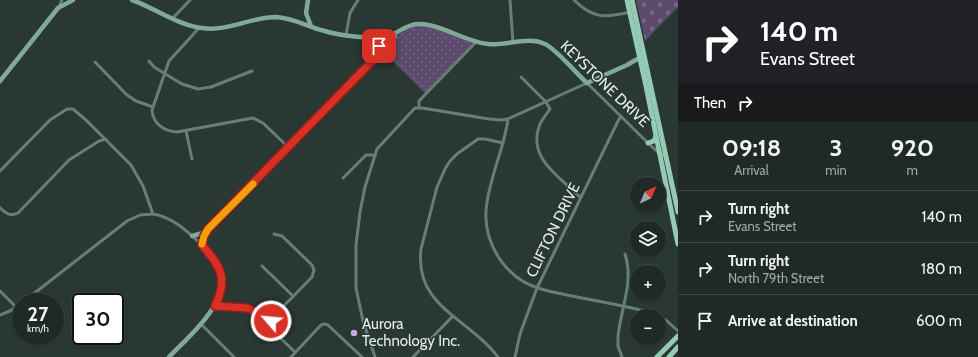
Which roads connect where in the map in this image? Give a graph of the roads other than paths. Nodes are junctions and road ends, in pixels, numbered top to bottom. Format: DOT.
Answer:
graph roads {
  1 [pos="62,0"];
  2 [pos="73,0"];
  3 [pos="132,0"];
  4 [pos="190,0"];
  5 [pos="308,0"];
  6 [pos="358,0"];
  7 [pos="510,0"];
  8 [pos="574,0"];
  9 [pos="627,0"];
  10 [pos="632,0"];
  11 [pos="58,8"];
  12 [pos="306,11"];
  13 [pos="630,12"];
  14 [pos="173,18"];
  15 [pos="295,20"];
  16 [pos="311,26"];
  17 [pos="199,28"];
  18 [pos="398,33"];
  19 [pos="346,35"];
  20 [pos="374,38"];
  21 [pos="476,42"];
  22 [pos="513,43"];
  23 [pos="379,54"];
  24 [pos="642,56"];
  25 [pos="149,61"];
  26 [pos="95,62"];
  27 [pos="252,71"];
  28 [pos="164,73"];
  29 [pos="521,77"];
  30 [pos="0,81"];
  31 [pos="587,83"];
  32 [pos="546,102"];
  33 [pos="153,107"];
  34 [pos="419,108"];
  35 [pos="621,116"];
  36 [pos="508,119"];
  37 [pos="186,131"];
  38 [pos="656,136"];
  39 [pos="106,139"];
  40 [pos="503,143"];
  41 [pos="648,143"];
  42 [pos="288,147"];
  43 [pos="660,153"];
  44 [pos="375,155"];
  45 [pos="666,156"];
  46 [pos="192,159"];
  47 [pos="0,171"];
  48 [pos="344,178"];
  49 [pos="580,197"];
  50 [pos="0,208"];
  51 [pos="678,212"];
  52 [pos="154,214"];
  53 [pos="208,229"];
  54 [pos="274,234"];
  55 [pos="192,236"];
  56 [pos="678,244"];
  57 [pos="202,245"];
  58 [pos="625,254"];
  59 [pos="262,266"];
  60 [pos="537,288"];
  61 [pos="0,291"];
  62 [pos="35,293"];
  63 [pos="293,296"];
  64 [pos="12,303"];
  65 [pos="215,306"];
  66 [pos="624,306"];
  67 [pos="12,309"];
  68 [pos="637,309"];
  69 [pos="0,315"];
  70 [pos="453,316"];
  71 [pos="271,321"];
  72 [pos="666,321"];
  73 [pos="201,324"];
  74 [pos="678,331"];
  75 [pos="678,336"];
  76 [pos="678,347"];
  77 [pos="295,352"];
  78 [pos="169,357"];
  79 [pos="234,357"];
  80 [pos="291,357"];
  81 [pos="362,357"];
  82 [pos="375,357"];
  83 [pos="413,357"];
  84 [pos="498,357"];
  85 [pos="515,357"];
  86 [pos="622,357"];
  87 [pos="657,357"];
  88 [pos="668,357"];
  1 -- 11 [label="street"];
  2 -- 11 [label="street"];
  3 -- 14 [label="street, KEYSTONE DRIVE"];
  4 -- 14 [label="street"];
  5 -- 12 [label="street"];
  6 -- 19 [label="street"];
  7 -- 22 [label="street"];
  8 -- 13 [label="street"];
  9 -- 13 [label="main road"];
  10 -- 24 [label="main road"];
  11 -- 30 [label="street"];
  12 -- 15 [label="street"];
  12 -- 16 [label="street"];
  13 -- 24 [label="main road"];
  14 -- 17 [label="street, KEYSTONE DRIVE"];
  15 -- 16 [label="street, KEYSTONE DRIVE"];
  15 -- 17 [label="street, KEYSTONE DRIVE"];
  16 -- 19 [label="street, KEYSTONE DRIVE"];
  17 -- 28 [label="street"];
  18 -- 20 [label="street, KEYSTONE DRIVE"];
  18 -- 21 [label="street, KEYSTONE DRIVE"];
  18 -- 23 [label="street"];
  19 -- 20 [label="street, KEYSTONE DRIVE"];
  20 -- 23 [label="street"];
  21 -- 22 [label="street, KEYSTONE DRIVE"];
  21 -- 34 [label="street"];
  22 -- 31 [label="street, KEYSTONE DRIVE"];
  23 -- 42 [label="street"];
  24 -- 31 [label="street"];
  24 -- 38 [label="main road"];
  24 -- 45 [label="main road"];
  25 -- 28 [label="street"];
  26 -- 33 [label="street"];
  27 -- 28 [label="street"];
  28 -- 33 [label="street"];
  29 -- 32 [label="street"];
  31 -- 32 [label="street"];
  31 -- 35 [label="street, KEYSTONE DRIVE"];
  32 -- 36 [label="street"];
  32 -- 49 [label="street"];
  33 -- 37 [label="street"];
  34 -- 36 [label="street"];
  34 -- 44 [label="street"];
  35 -- 41 [label="street, KEYSTONE DRIVE"];
  35 -- 49 [label="street, CLIFTON DRIVE"];
  36 -- 40 [label="street"];
  37 -- 42 [label="street"];
  37 -- 46 [label="street"];
  38 -- 41 [label="main road"];
  38 -- 43 [label="main road"];
  39 -- 47 [label="street"];
  39 -- 50 [label="street"];
  39 -- 52 [label="street"];
  40 -- 60 [label="street"];
  40 -- 70 [label="street"];
  41 -- 43 [label="street, KEYSTONE DRIVE"];
  42 -- 53 [label="street"];
  43 -- 45 [label="street, KEYSTONE DRIVE"];
  43 -- 56 [label="main road"];
  44 -- 48 [label="street"];
  44 -- 82 [label="street"];
  45 -- 51 [label="main road"];
  49 -- 60 [label="street, CLIFTON DRIVE"];
  52 -- 55 [label="street"];
  52 -- 62 [label="street"];
  53 -- 55 [label="street"];
  53 -- 57 [label="street"];
  54 -- 63 [label="street"];
  55 -- 57 [label="street"];
  57 -- 65 [label="street"];
  58 -- 66 [label="street"];
  59 -- 63 [label="street"];
  60 -- 66 [label="street"];
  60 -- 85 [label="street, CLIFTON DRIVE"];
  61 -- 64 [label="street"];
  63 -- 71 [label="street"];
  65 -- 71 [label="street"];
  65 -- 73 [label="street"];
  66 -- 68 [label="street"];
  66 -- 86 [label="street"];
  67 -- 69 [label="street"];
  70 -- 83 [label="street"];
  70 -- 84 [label="street"];
  71 -- 77 [label="street"];
  72 -- 74 [label="street"];
  73 -- 78 [label="street"];
  73 -- 79 [label="street"];
  75 -- 87 [label="main road"];
  76 -- 88 [label="main road"];
  77 -- 80 [label="street"];
  77 -- 81 [label="street"];
}
